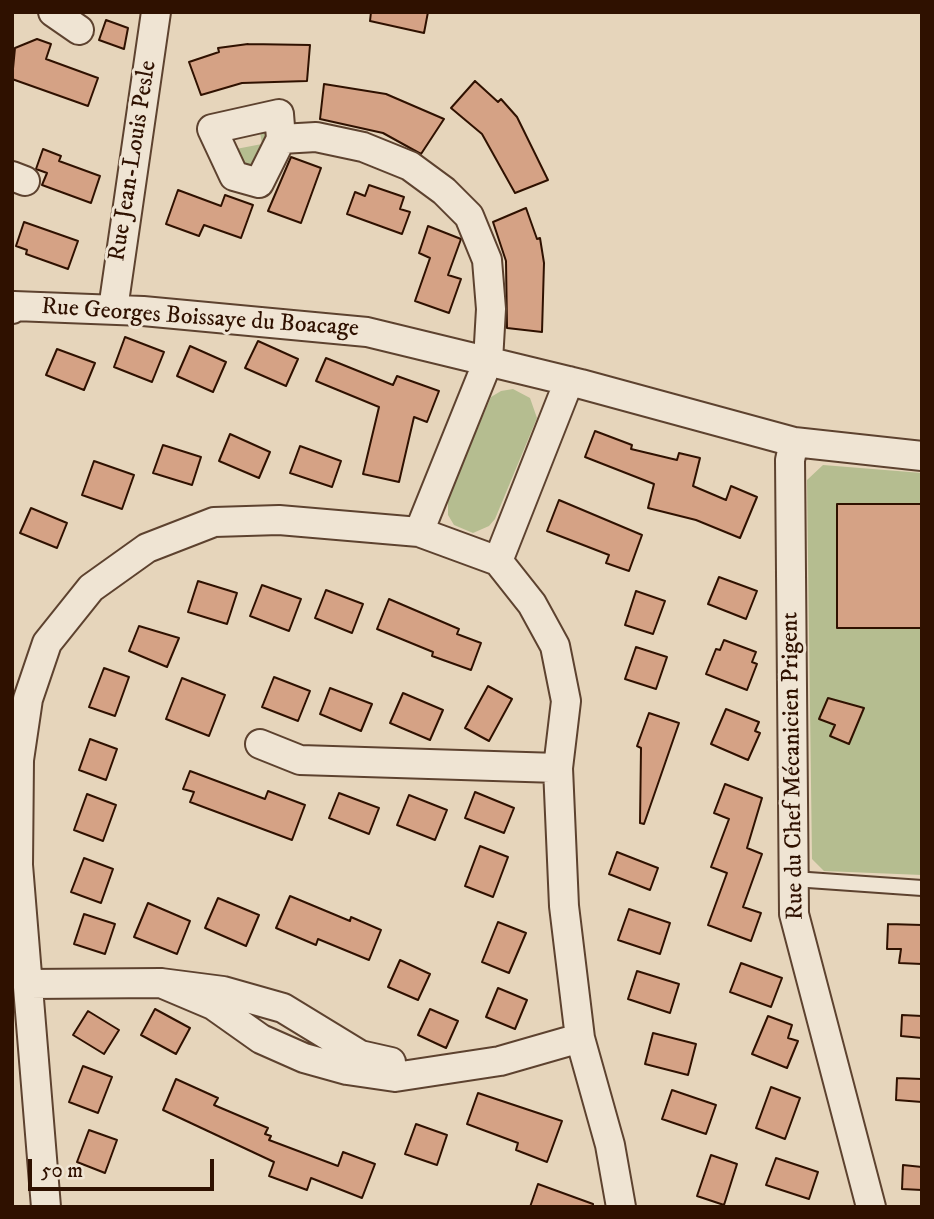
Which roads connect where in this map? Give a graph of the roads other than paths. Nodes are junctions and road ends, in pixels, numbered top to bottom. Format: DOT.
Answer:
graph roads {
  1 [pos="53,12"];
  2 [pos="156,12"];
  3 [pos="79,30"];
  4 [pos="281,139"];
  5 [pos="13,307"];
  6 [pos="113,309"];
  7 [pos="488,361"];
  8 [pos="569,381"];
  9 [pos="794,442"];
  10 [pos="922,456"];
  11 [pos="419,532"];
  12 [pos="498,561"];
  13 [pos="260,744"];
  14 [pos="558,768"];
  15 [pos="794,879"];
  16 [pos="922,887"];
  17 [pos="29,984"];
  18 [pos="580,1038"];
  19 [pos="46,1207"];
  20 [pos="621,1207"];
  21 [pos="871,1207"];
  1 -- 3 [label="street"];
  2 -- 6 [label="street, Rue Jean-Louis Pesle"];
  4 -- 7 [label="street"];
  5 -- 6 [label="street, Rue Georges Boissaye du Boacage"];
  6 -- 7 [label="street, Rue Georges Boissaye du Boacage"];
  7 -- 8 [label="street, Rue Georges Boissaye du Boacage"];
  7 -- 11 [label="street"];
  8 -- 9 [label="street, Rue Georges Boissaye du Boacage"];
  8 -- 12 [label="street"];
  9 -- 10 [label="street, Rue Georges Boissaye du Boacage"];
  9 -- 15 [label="street, Rue du Chef Mécanicien Prigent"];
  11 -- 12 [label="street"];
  11 -- 17 [label="street"];
  12 -- 14 [label="street"];
  13 -- 14 [label="street"];
  14 -- 18 [label="street"];
  15 -- 16 [label="lane"];
  15 -- 21 [label="street, Rue du Chef Mécanicien Prigent"];
  17 -- 18 [label="street"];
  17 -- 19 [label="street"];
  18 -- 20 [label="street"];
}
